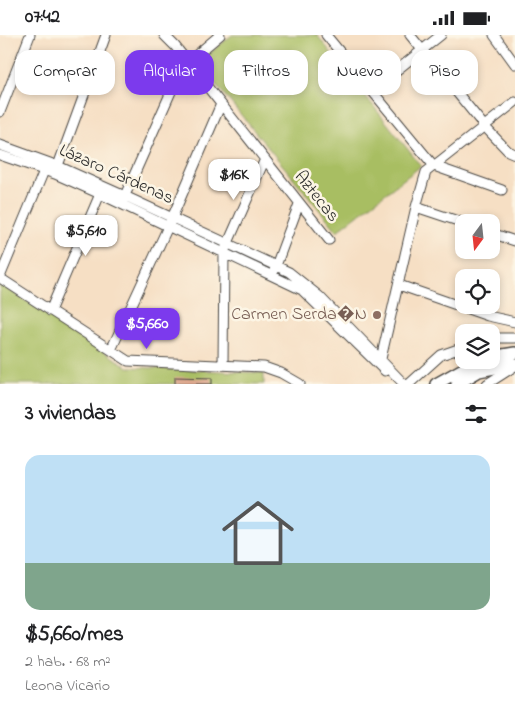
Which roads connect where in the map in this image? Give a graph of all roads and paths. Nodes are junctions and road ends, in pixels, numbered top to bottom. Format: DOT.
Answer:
graph roads {
  1 [pos="30,35"];
  2 [pos="106,35"];
  3 [pos="164,35"];
  4 [pos="220,35"];
  5 [pos="326,35"];
  6 [pos="410,35"];
  7 [pos="440,35"];
  8 [pos="494,35"];
  9 [pos="177,50"];
  10 [pos="202,50"];
  11 [pos="339,50"];
  12 [pos="422,50"];
  13 [pos="411,59"];
  14 [pos="515,64"];
  15 [pos="401,67"];
  16 [pos="170,95"];
  17 [pos="214,95"];
  18 [pos="376,95"];
  19 [pos="459,95"];
  20 [pos="515,102"];
  21 [pos="221,104"];
  22 [pos="0,112"];
  23 [pos="485,127"];
  24 [pos="0,145"];
  25 [pos="0,155"];
  26 [pos="515,155"];
  27 [pos="264,159"];
  28 [pos="434,166"];
  29 [pos="46,167"];
  30 [pos="56,170"];
  31 [pos="502,190"];
  32 [pos="100,194"];
  33 [pos="123,200"];
  34 [pos="300,204"];
  35 [pos="416,207"];
  36 [pos="455,220"];
  37 [pos="170,222"];
  38 [pos="500,236"];
  39 [pos="329,240"];
  40 [pos="515,241"];
  41 [pos="226,248"];
  42 [pos="276,266"];
  43 [pos="272,275"];
  44 [pos="0,277"];
  45 [pos="399,285"];
  46 [pos="50,311"];
  47 [pos="515,323"];
  48 [pos="515,338"];
  49 [pos="500,339"];
  50 [pos="111,350"];
  51 [pos="455,350"];
  52 [pos="515,353"];
  53 [pos="500,356"];
  54 [pos="380,362"];
  55 [pos="223,365"];
  56 [pos="515,365"];
  57 [pos="461,369"];
  58 [pos="500,381"];
  59 [pos="300,384"];
  60 [pos="397,384"];
  61 [pos="404,384"];
  62 [pos="409,384"];
  63 [pos="436,384"];
  64 [pos="457,384"];
  65 [pos="487,384"];
  1 -- 22 [label="street"];
  2 -- 30 [label="street"];
  3 -- 9 [label="street, Aztecas"];
  4 -- 10 [label="street"];
  5 -- 11 [label="street"];
  6 -- 12 [label="street"];
  7 -- 12 [label="street"];
  8 -- 14 [label="street"];
  13 -- 15 [label="street"];
  16 -- 33 [label="street"];
  17 -- 21 [label="street, Aztecas"];
  18 -- 28 [label="street"];
  19 -- 23 [label="street"];
  20 -- 23 [label="street"];
  21 -- 27 [label="street, Aztecas"];
  21 -- 37 [label="street"];
  23 -- 26 [label="street"];
  23 -- 28 [label="street"];
  24 -- 29 [label="street, Lázaro Cárdenas"];
  25 -- 29 [label="street, Lázaro Cárdenas"];
  27 -- 34 [label="street, Aztecas"];
  27 -- 41 [label="street"];
  28 -- 31 [label="street"];
  28 -- 35 [label="street"];
  29 -- 30 [label="street, Lázaro Cárdenas"];
  29 -- 44 [label="street"];
  30 -- 32 [label="street, Lázaro Cárdenas"];
  30 -- 33 [label="street, Lázaro Cárdenas"];
  32 -- 33 [label="street, Lázaro Cárdenas"];
  32 -- 46 [label="street"];
  33 -- 37 [label="street, Lázaro Cárdenas"];
  34 -- 39 [label="street, Aztecas"];
  34 -- 42 [label="street"];
  35 -- 36 [label="street"];
  35 -- 45 [label="street"];
  37 -- 41 [label="street, Lázaro Cárdenas"];
  37 -- 50 [label="street"];
  38 -- 40 [label="street"];
  41 -- 42 [label="street, Lázaro Cárdenas"];
  41 -- 43 [label="street, Lázaro Cárdenas"];
  41 -- 55 [label="street"];
  42 -- 43 [label="street"];
  42 -- 54 [label="street, Lázaro Cárdenas"];
  43 -- 54 [label="street, Lázaro Cárdenas"];
  44 -- 46 [label="street"];
  45 -- 47 [label="street"];
  45 -- 54 [label="street"];
  46 -- 50 [label="street"];
  48 -- 49 [label="street"];
  50 -- 55 [label="street"];
  51 -- 62 [label="street"];
  52 -- 53 [label="main road"];
  54 -- 60 [label="street, Lázaro Cárdenas"];
  54 -- 61 [label="street, Lázaro Cárdenas"];
  55 -- 59 [label="street"];
  56 -- 58 [label="street"];
  56 -- 64 [label="main road"];
  57 -- 63 [label="main road"];
  58 -- 65 [label="street"];
}
